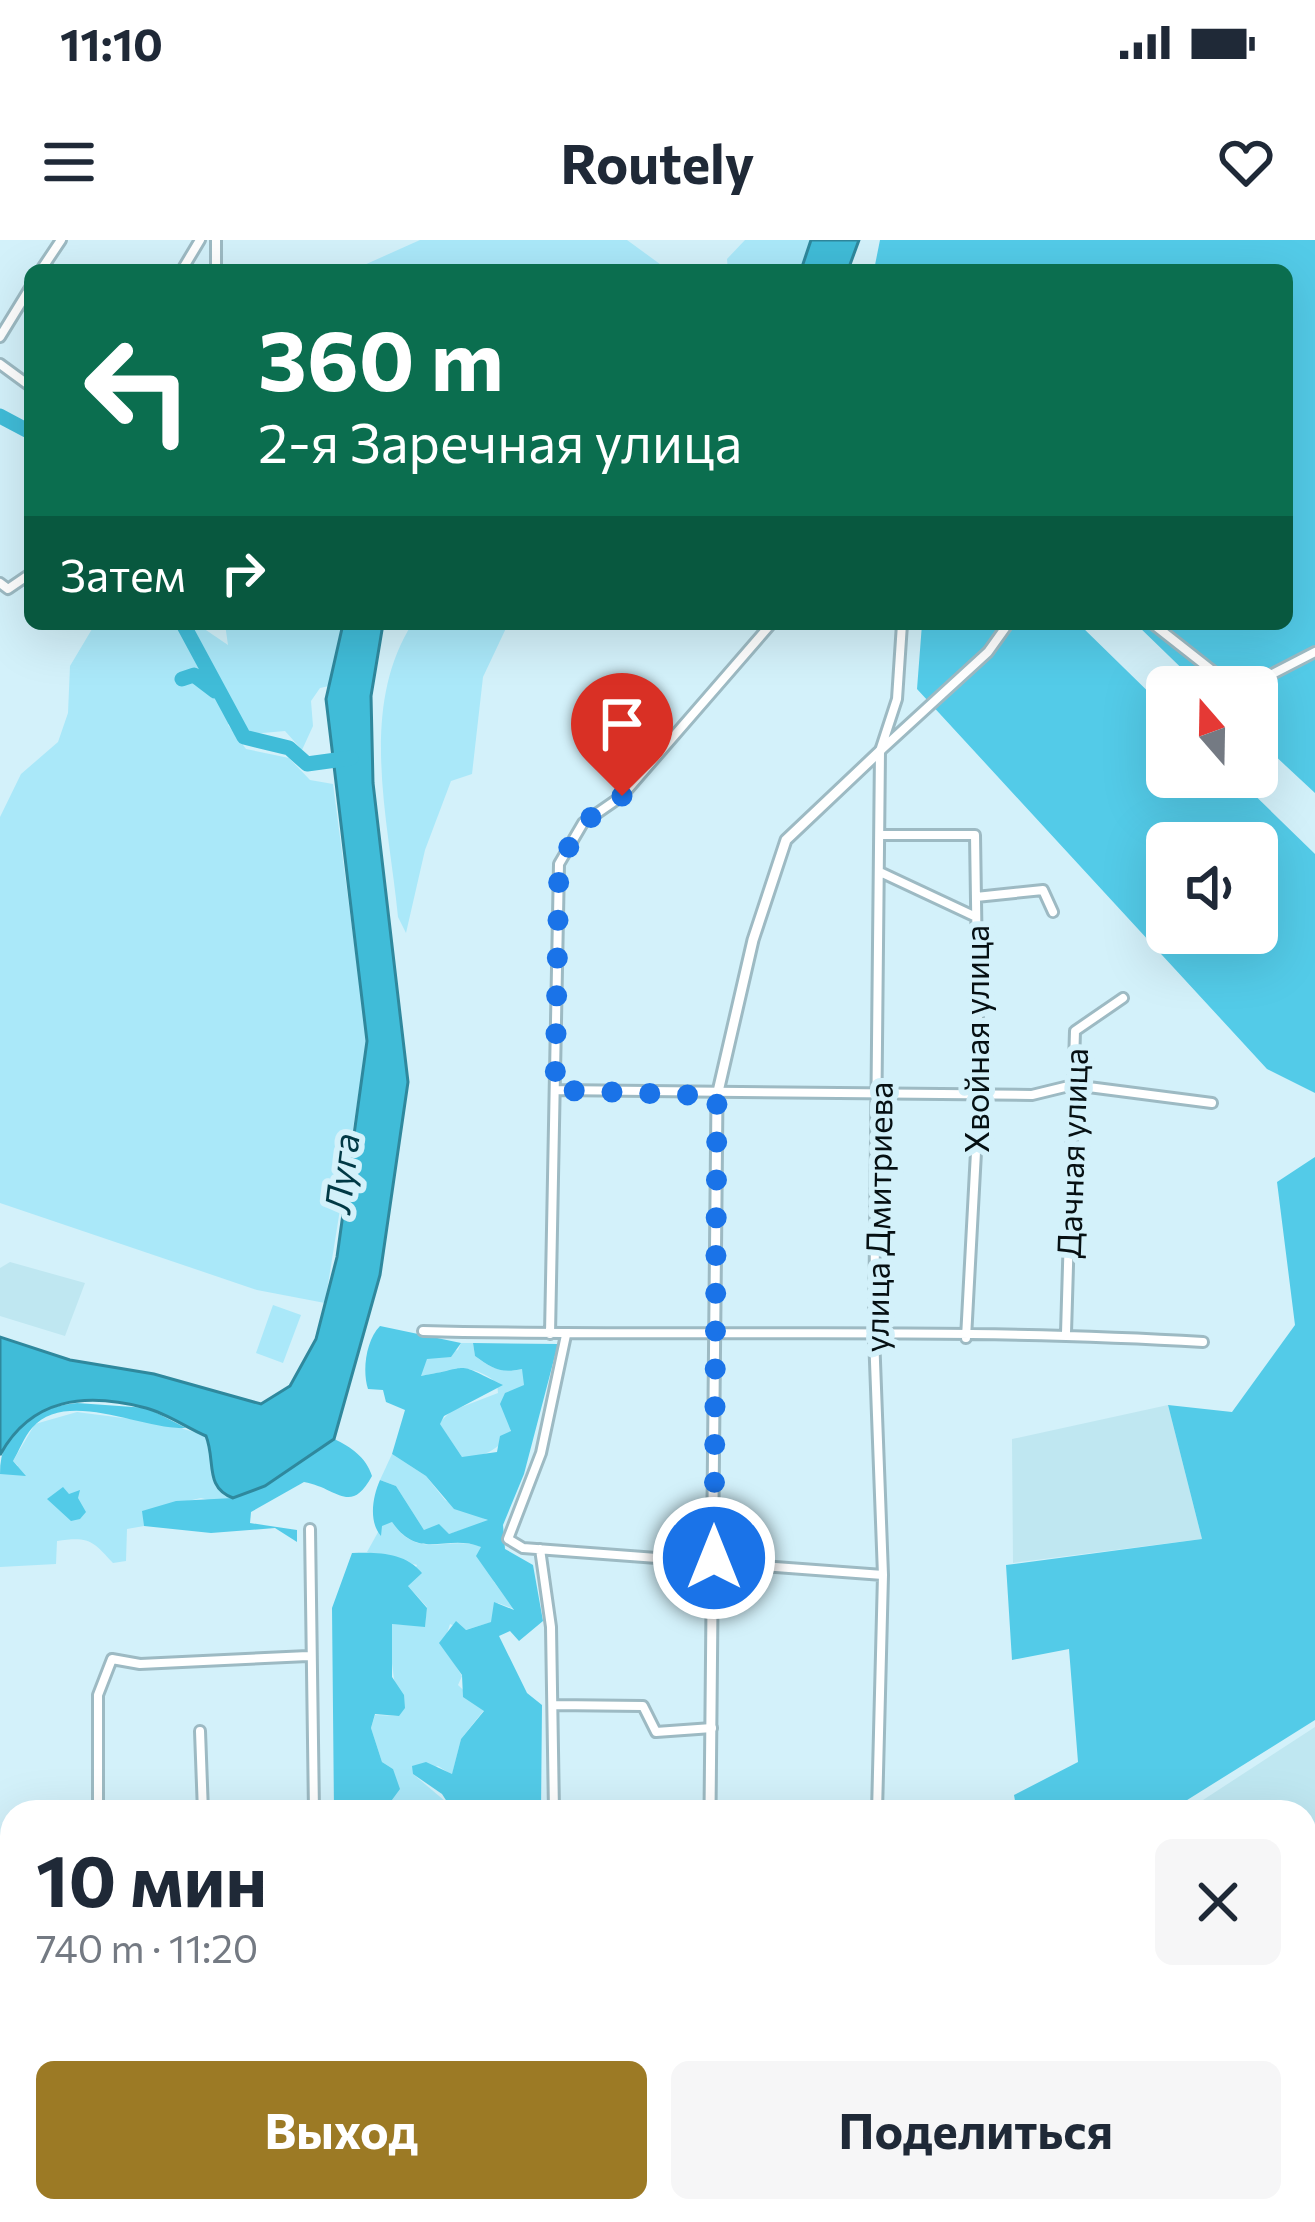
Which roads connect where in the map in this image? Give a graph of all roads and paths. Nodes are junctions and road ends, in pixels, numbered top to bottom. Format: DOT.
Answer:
graph roads {
  1 [pos="24,298"];
  2 [pos="0,337"];
  3 [pos="767,630"];
  4 [pos="902,630"];
  5 [pos="1004,630"];
  6 [pos="1162,630"];
  7 [pos="1315,652"];
  8 [pos="880,751"];
  9 [pos="880,835"];
  10 [pos="880,872"];
  11 [pos="976,897"];
  12 [pos="1053,912"];
  13 [pos="976,917"];
  14 [pos="1123,998"];
  15 [pos="1073,1085"];
  16 [pos="555,1090"];
  17 [pos="879,1092"];
  18 [pos="717,1096"];
  19 [pos="979,1096"];
  20 [pos="1212,1103"];
  21 [pos="423,1331"];
  22 [pos="550,1334"];
  23 [pos="1066,1334"];
  24 [pos="566,1335"];
  25 [pos="874,1335"];
  26 [pos="714,1336"];
  27 [pos="966,1338"];
  28 [pos="1204,1342"];
  29 [pos="310,1529"];
  30 [pos="540,1549"];
  31 [pos="714,1558"];
  32 [pos="883,1575"];
  33 [pos="308,1656"];
  34 [pos="553,1705"];
  35 [pos="712,1729"];
  36 [pos="200,1730"];
  37 [pos="98,1800"];
  38 [pos="203,1800"];
  39 [pos="314,1800"];
  40 [pos="554,1800"];
  41 [pos="710,1800"];
  42 [pos="877,1800"];
  1 -- 2 [label="street"];
  3 -- 16 [label="street"];
  4 -- 8 [label="street, улица Дмитриева"];
  5 -- 8 [label="street"];
  6 -- 7 [label="street"];
  8 -- 9 [label="street, улица Дмитриева"];
  8 -- 18 [label="street"];
  9 -- 10 [label="street, улица Дмитриева"];
  9 -- 11 [label="street, Хвойная улица"];
  10 -- 13 [label="street"];
  10 -- 17 [label="street, улица Дмитриева"];
  11 -- 12 [label="street"];
  11 -- 13 [label="street, Хвойная улица"];
  13 -- 19 [label="street, Хвойная улица"];
  14 -- 15 [label="street, Дачная улица"];
  15 -- 19 [label="street"];
  15 -- 20 [label="street"];
  15 -- 23 [label="street, Дачная улица"];
  16 -- 18 [label="street"];
  16 -- 22 [label="street"];
  17 -- 18 [label="street"];
  17 -- 19 [label="street"];
  17 -- 25 [label="street, улица Дмитриева"];
  18 -- 26 [label="street"];
  19 -- 27 [label="street, Хвойная улица"];
  21 -- 22 [label="street"];
  22 -- 24 [label="street"];
  23 -- 27 [label="street"];
  23 -- 28 [label="street"];
  24 -- 26 [label="street"];
  24 -- 30 [label="street"];
  25 -- 26 [label="street"];
  25 -- 27 [label="street"];
  25 -- 32 [label="street, улица Дмитриева"];
  26 -- 31 [label="street"];
  29 -- 33 [label="street"];
  30 -- 31 [label="street"];
  30 -- 34 [label="street"];
  31 -- 32 [label="street"];
  31 -- 35 [label="street"];
  32 -- 42 [label="street, улица Дмитриева"];
  33 -- 37 [label="street"];
  33 -- 39 [label="street"];
  34 -- 35 [label="street"];
  34 -- 40 [label="street"];
  35 -- 41 [label="street"];
  36 -- 38 [label="street"];
}
